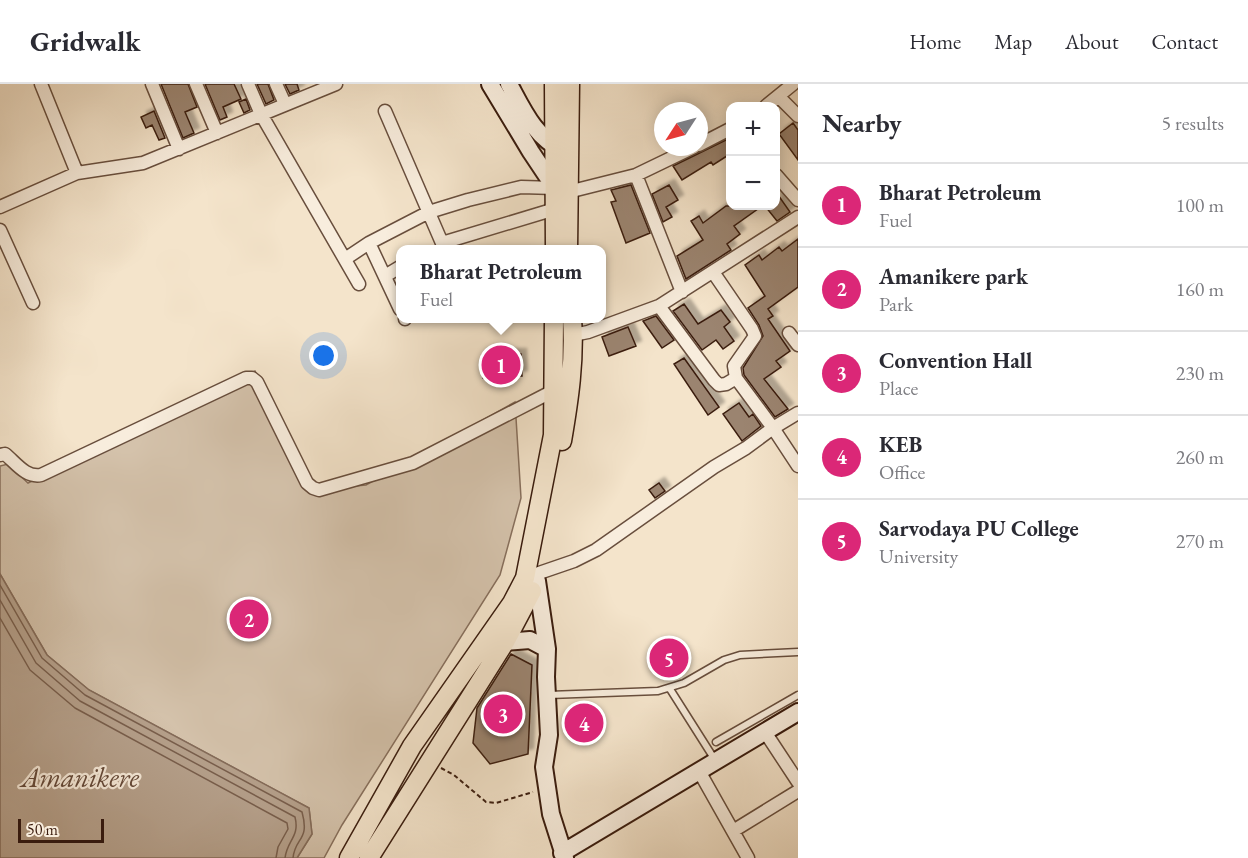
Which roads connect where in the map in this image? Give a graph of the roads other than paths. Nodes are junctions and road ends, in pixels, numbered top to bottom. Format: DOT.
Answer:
graph roads {
  1 [pos="41,84"];
  2 [pos="152,84"];
  3 [pos="196,84"];
  4 [pos="248,84"];
  5 [pos="276,84"];
  6 [pos="490,84"];
  7 [pos="509,84"];
  8 [pos="554,84"];
  9 [pos="570,84"];
  10 [pos="793,84"];
  11 [pos="331,85"];
  12 [pos="778,97"];
  13 [pos="771,102"];
  14 [pos="285,104"];
  15 [pos="385,111"];
  16 [pos="261,114"];
  17 [pos="798,116"];
  18 [pos="726,131"];
  19 [pos="217,133"];
  20 [pos="708,140"];
  21 [pos="179,149"];
  22 [pos="562,150"];
  23 [pos="676,156"];
  24 [pos="77,173"];
  25 [pos="636,176"];
  26 [pos="780,179"];
  27 [pos="562,190"];
  28 [pos="798,200"];
  29 [pos="0,207"];
  30 [pos="555,209"];
  31 [pos="429,212"];
  32 [pos="798,217"];
  33 [pos="0,230"];
  34 [pos="369,243"];
  35 [pos="442,243"];
  36 [pos="438,245"];
  37 [pos="555,245"];
  38 [pos="568,245"];
  39 [pos="345,259"];
  40 [pos="396,269"];
  41 [pos="713,272"];
  42 [pos="385,276"];
  43 [pos="359,284"];
  44 [pos="682,292"];
  45 [pos="396,300"];
  46 [pos="33,303"];
  47 [pos="659,306"];
  48 [pos="554,323"];
  49 [pos="572,327"];
  50 [pos="789,333"];
  51 [pos="798,345"];
  52 [pos="736,378"];
  53 [pos="553,391"];
  54 [pos="798,413"];
  55 [pos="773,428"];
  56 [pos="0,455"];
  57 [pos="798,466"];
  58 [pos="534,574"];
  59 [pos="505,642"];
  60 [pos="547,649"];
  61 [pos="798,652"];
  62 [pos="670,688"];
  63 [pos="547,695"];
  64 [pos="798,695"];
  65 [pos="798,712"];
  66 [pos="765,732"];
  67 [pos="716,742"];
  68 [pos="716,761"];
  69 [pos="699,771"];
  70 [pos="798,782"];
  71 [pos="798,791"];
  72 [pos="733,831"];
  73 [pos="563,855"];
  74 [pos="349,858"];
  75 [pos="369,858"];
  76 [pos="748,858"];
  1 -- 24 [label="street"];
  2 -- 21 [label="street"];
  3 -- 19 [label="street"];
  4 -- 16 [label="street"];
  5 -- 14 [label="street"];
  6 -- 27 [label="main road"];
  7 -- 22 [label="main road"];
  8 -- 22 [label="main road"];
  9 -- 22 [label="main road"];
  10 -- 12 [label="street"];
  11 -- 14 [label="street"];
  12 -- 13 [label="street"];
  12 -- 17 [label="street"];
  14 -- 16 [label="street"];
  15 -- 31 [label="street"];
  16 -- 19 [label="street"];
  16 -- 39 [label="street"];
  18 -- 20 [label="street"];
  19 -- 21 [label="street"];
  21 -- 24 [label="street"];
  22 -- 27 [label="main road"];
  23 -- 25 [label="street"];
  24 -- 29 [label="street"];
  25 -- 27 [label="street"];
  25 -- 44 [label="street"];
  26 -- 28 [label="street"];
  27 -- 30 [label="main road"];
  27 -- 31 [label="street"];
  27 -- 38 [label="main road"];
  30 -- 35 [label="street"];
  30 -- 37 [label="main road"];
  31 -- 34 [label="street"];
  31 -- 35 [label="street"];
  32 -- 41 [label="street"];
  33 -- 46 [label="street"];
  34 -- 39 [label="street"];
  34 -- 42 [label="street"];
  35 -- 36 [label="street"];
  39 -- 43 [label="street"];
  40 -- 42 [label="street"];
  41 -- 44 [label="street"];
  41 -- 52 [label="street"];
  42 -- 45 [label="street"];
  44 -- 47 [label="street"];
  47 -- 49 [label="street"];
  47 -- 52 [label="street"];
  48 -- 53 [label="main road"];
  49 -- 58 [label="main road"];
  50 -- 51 [label="street"];
  52 -- 55 [label="street"];
  53 -- 56 [label="street"];
  53 -- 58 [label="main road"];
  54 -- 55 [label="street"];
  55 -- 57 [label="street"];
  55 -- 58 [label="street"];
  58 -- 59 [label="main road"];
  58 -- 60 [label="main road"];
  58 -- 74 [label="main road"];
  59 -- 60 [label="main road"];
  59 -- 75 [label="main road"];
  60 -- 63 [label="main road"];
  61 -- 62 [label="lane"];
  62 -- 63 [label="lane"];
  62 -- 68 [label="lane"];
  63 -- 73 [label="main road"];
  64 -- 67 [label="lane"];
  65 -- 66 [label="main road"];
  66 -- 68 [label="main road"];
  66 -- 70 [label="street"];
  68 -- 69 [label="main road"];
  69 -- 72 [label="street"];
  69 -- 73 [label="main road"];
  71 -- 72 [label="street"];
  72 -- 76 [label="street"];
}
